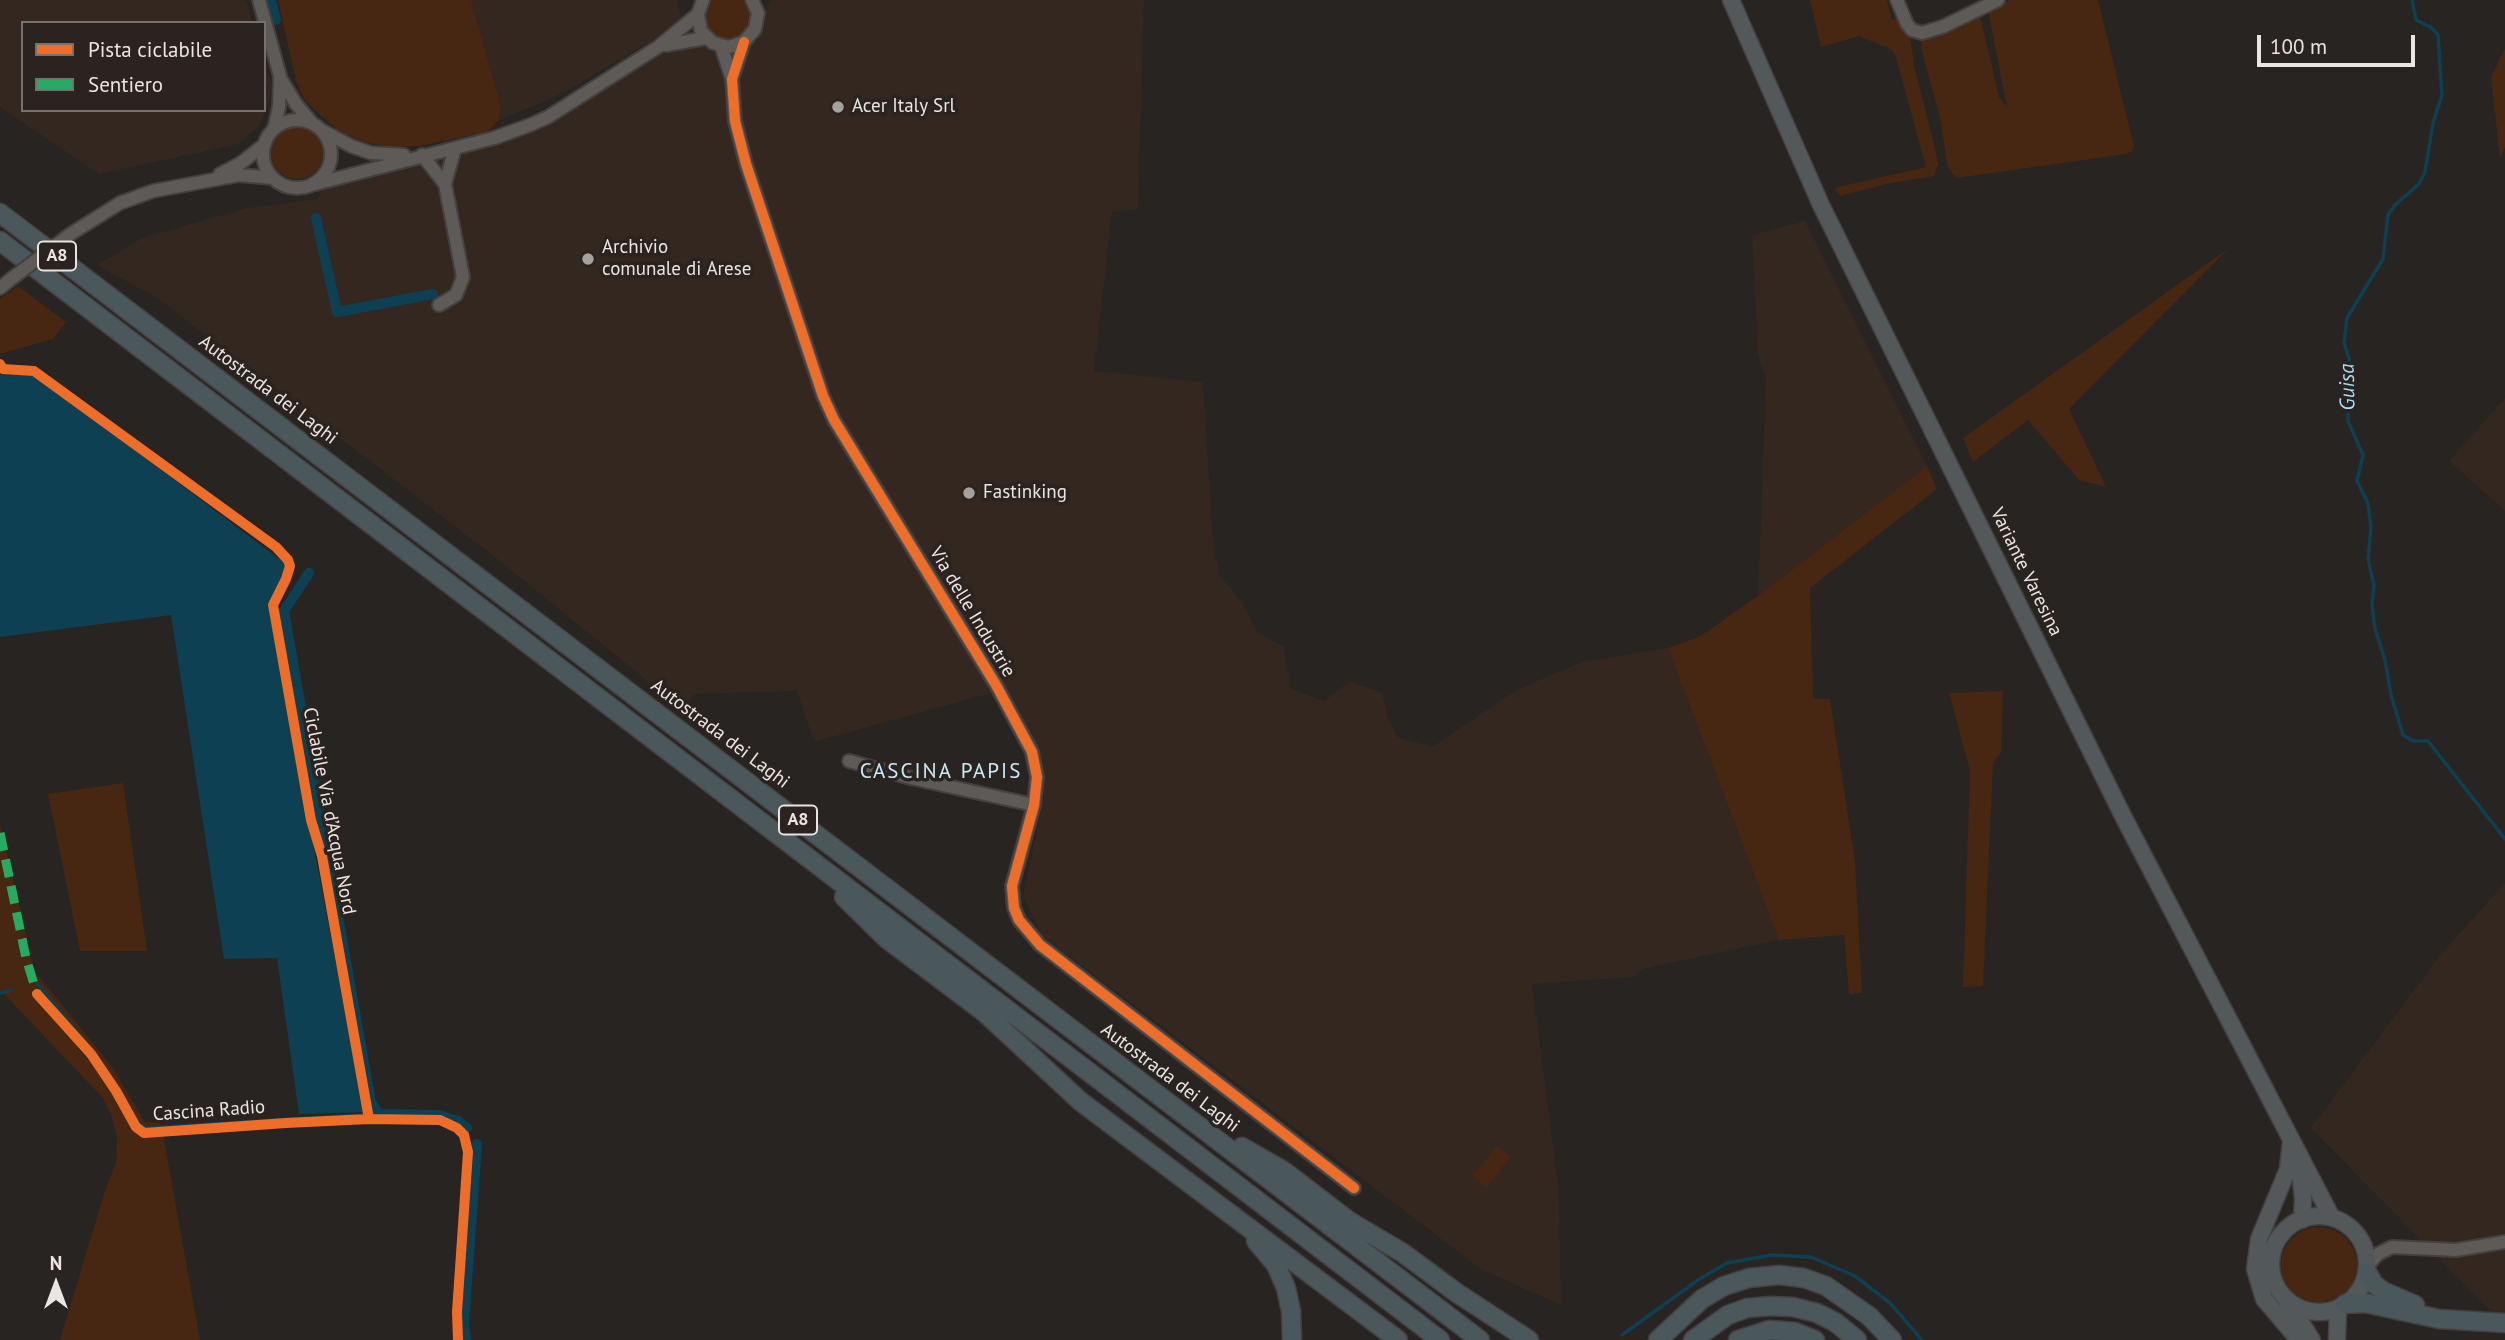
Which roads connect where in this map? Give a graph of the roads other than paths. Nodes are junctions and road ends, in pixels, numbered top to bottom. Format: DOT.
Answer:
graph roads {
  1 [pos="259,0"];
  2 [pos="752,0"];
  3 [pos="763,0"];
  4 [pos="1731,0"];
  5 [pos="1897,0"];
  6 [pos="1998,0"];
  7 [pos="701,4"];
  8 [pos="758,13"];
  9 [pos="265,21"];
  10 [pos="266,25"];
  11 [pos="706,38"];
  12 [pos="744,42"];
  13 [pos="720,46"];
  14 [pos="659,47"];
  15 [pos="280,76"];
  16 [pos="732,79"];
  17 [pos="317,127"];
  18 [pos="274,129"];
  19 [pos="265,144"];
  20 [pos="455,148"];
  21 [pos="422,155"];
  22 [pos="273,178"];
  23 [pos="207,180"];
  24 [pos="315,184"];
  25 [pos="445,184"];
  26 [pos="0,213"];
  27 [pos="0,242"];
  28 [pos="0,288"];
  29 [pos="439,305"];
  30 [pos="849,761"];
  31 [pos="1034,805"];
  32 [pos="784,839"];
  33 [pos="1170,1104"];
  34 [pos="2291,1136"];
  35 [pos="2299,1155"];
  36 [pos="1173,1172"];
  37 [pos="1354,1188"];
  38 [pos="2332,1218"];
  39 [pos="2302,1220"];
  40 [pos="2505,1242"];
  41 [pos="2367,1269"];
  42 [pos="1457,1293"];
  43 [pos="2284,1296"];
  44 [pos="2341,1306"];
  45 [pos="2505,1314"];
  46 [pos="2505,1323"];
  47 [pos="1292,1340"];
  48 [pos="1398,1340"];
  49 [pos="1440,1340"];
  50 [pos="1480,1340"];
  51 [pos="1520,1340"];
  52 [pos="1529,1340"];
  53 [pos="1658,1340"];
  54 [pos="1693,1340"];
  55 [pos="1738,1340"];
  56 [pos="1815,1340"];
  57 [pos="1857,1340"];
  58 [pos="1892,1340"];
  59 [pos="2299,1340"];
  60 [pos="2312,1340"];
  61 [pos="2337,1340"];
  1 -- 9 [label="street"];
  2 -- 8 [label="street"];
  3 -- 8 [label="street, Via delle Industrie"];
  4 -- 34 [label="main road, Variante Varesina"];
  5 -- 6 [label="street"];
  7 -- 11 [label="street"];
  7 -- 14 [label="street"];
  8 -- 12 [label="street, Via delle Industrie"];
  10 -- 15 [label="street"];
  11 -- 13 [label="street"];
  11 -- 14 [label="street"];
  12 -- 13 [label="street"];
  12 -- 16 [label="street, Via delle Industrie"];
  13 -- 16 [label="street, Via delle Industrie"];
  14 -- 20 [label="street"];
  15 -- 17 [label="street"];
  15 -- 18 [label="street"];
  16 -- 31 [label="street, Via delle Industrie"];
  17 -- 18 [label="street"];
  17 -- 21 [label="street"];
  17 -- 24 [label="street"];
  18 -- 19 [label="street"];
  19 -- 22 [label="street"];
  19 -- 23 [label="street"];
  20 -- 21 [label="street"];
  20 -- 25 [label="street"];
  21 -- 24 [label="street"];
  21 -- 25 [label="street"];
  22 -- 23 [label="street"];
  22 -- 24 [label="street"];
  23 -- 28 [label="street, bridge"];
  25 -- 29 [label="street"];
  26 -- 33 [label="highway, Autostrada dei Laghi / A8"];
  27 -- 32 [label="highway, A8"];
  30 -- 31 [label="street"];
  31 -- 37 [label="street, Via delle Industrie"];
  32 -- 36 [label="highway"];
  32 -- 49 [label="highway, A8"];
  33 -- 42 [label="highway"];
  33 -- 50 [label="highway, Autostrada dei Laghi / A8"];
  34 -- 35 [label="main road, Variante Varesina"];
  34 -- 59 [label="main road"];
  35 -- 38 [label="main road, Variante Varesina"];
  35 -- 39 [label="main road, Variante Varesina"];
  36 -- 47 [label="highway"];
  36 -- 48 [label="highway"];
  38 -- 39 [label="main road"];
  38 -- 41 [label="main road"];
  39 -- 43 [label="main road"];
  40 -- 41 [label="street"];
  41 -- 44 [label="main road"];
  41 -- 45 [label="highway"];
  42 -- 51 [label="highway"];
  42 -- 52 [label="highway"];
  43 -- 44 [label="main road"];
  43 -- 60 [label="main road"];
  44 -- 46 [label="highway"];
  44 -- 61 [label="main road"];
  53 -- 58 [label="highway"];
  54 -- 57 [label="highway"];
  55 -- 56 [label="highway"];
}
